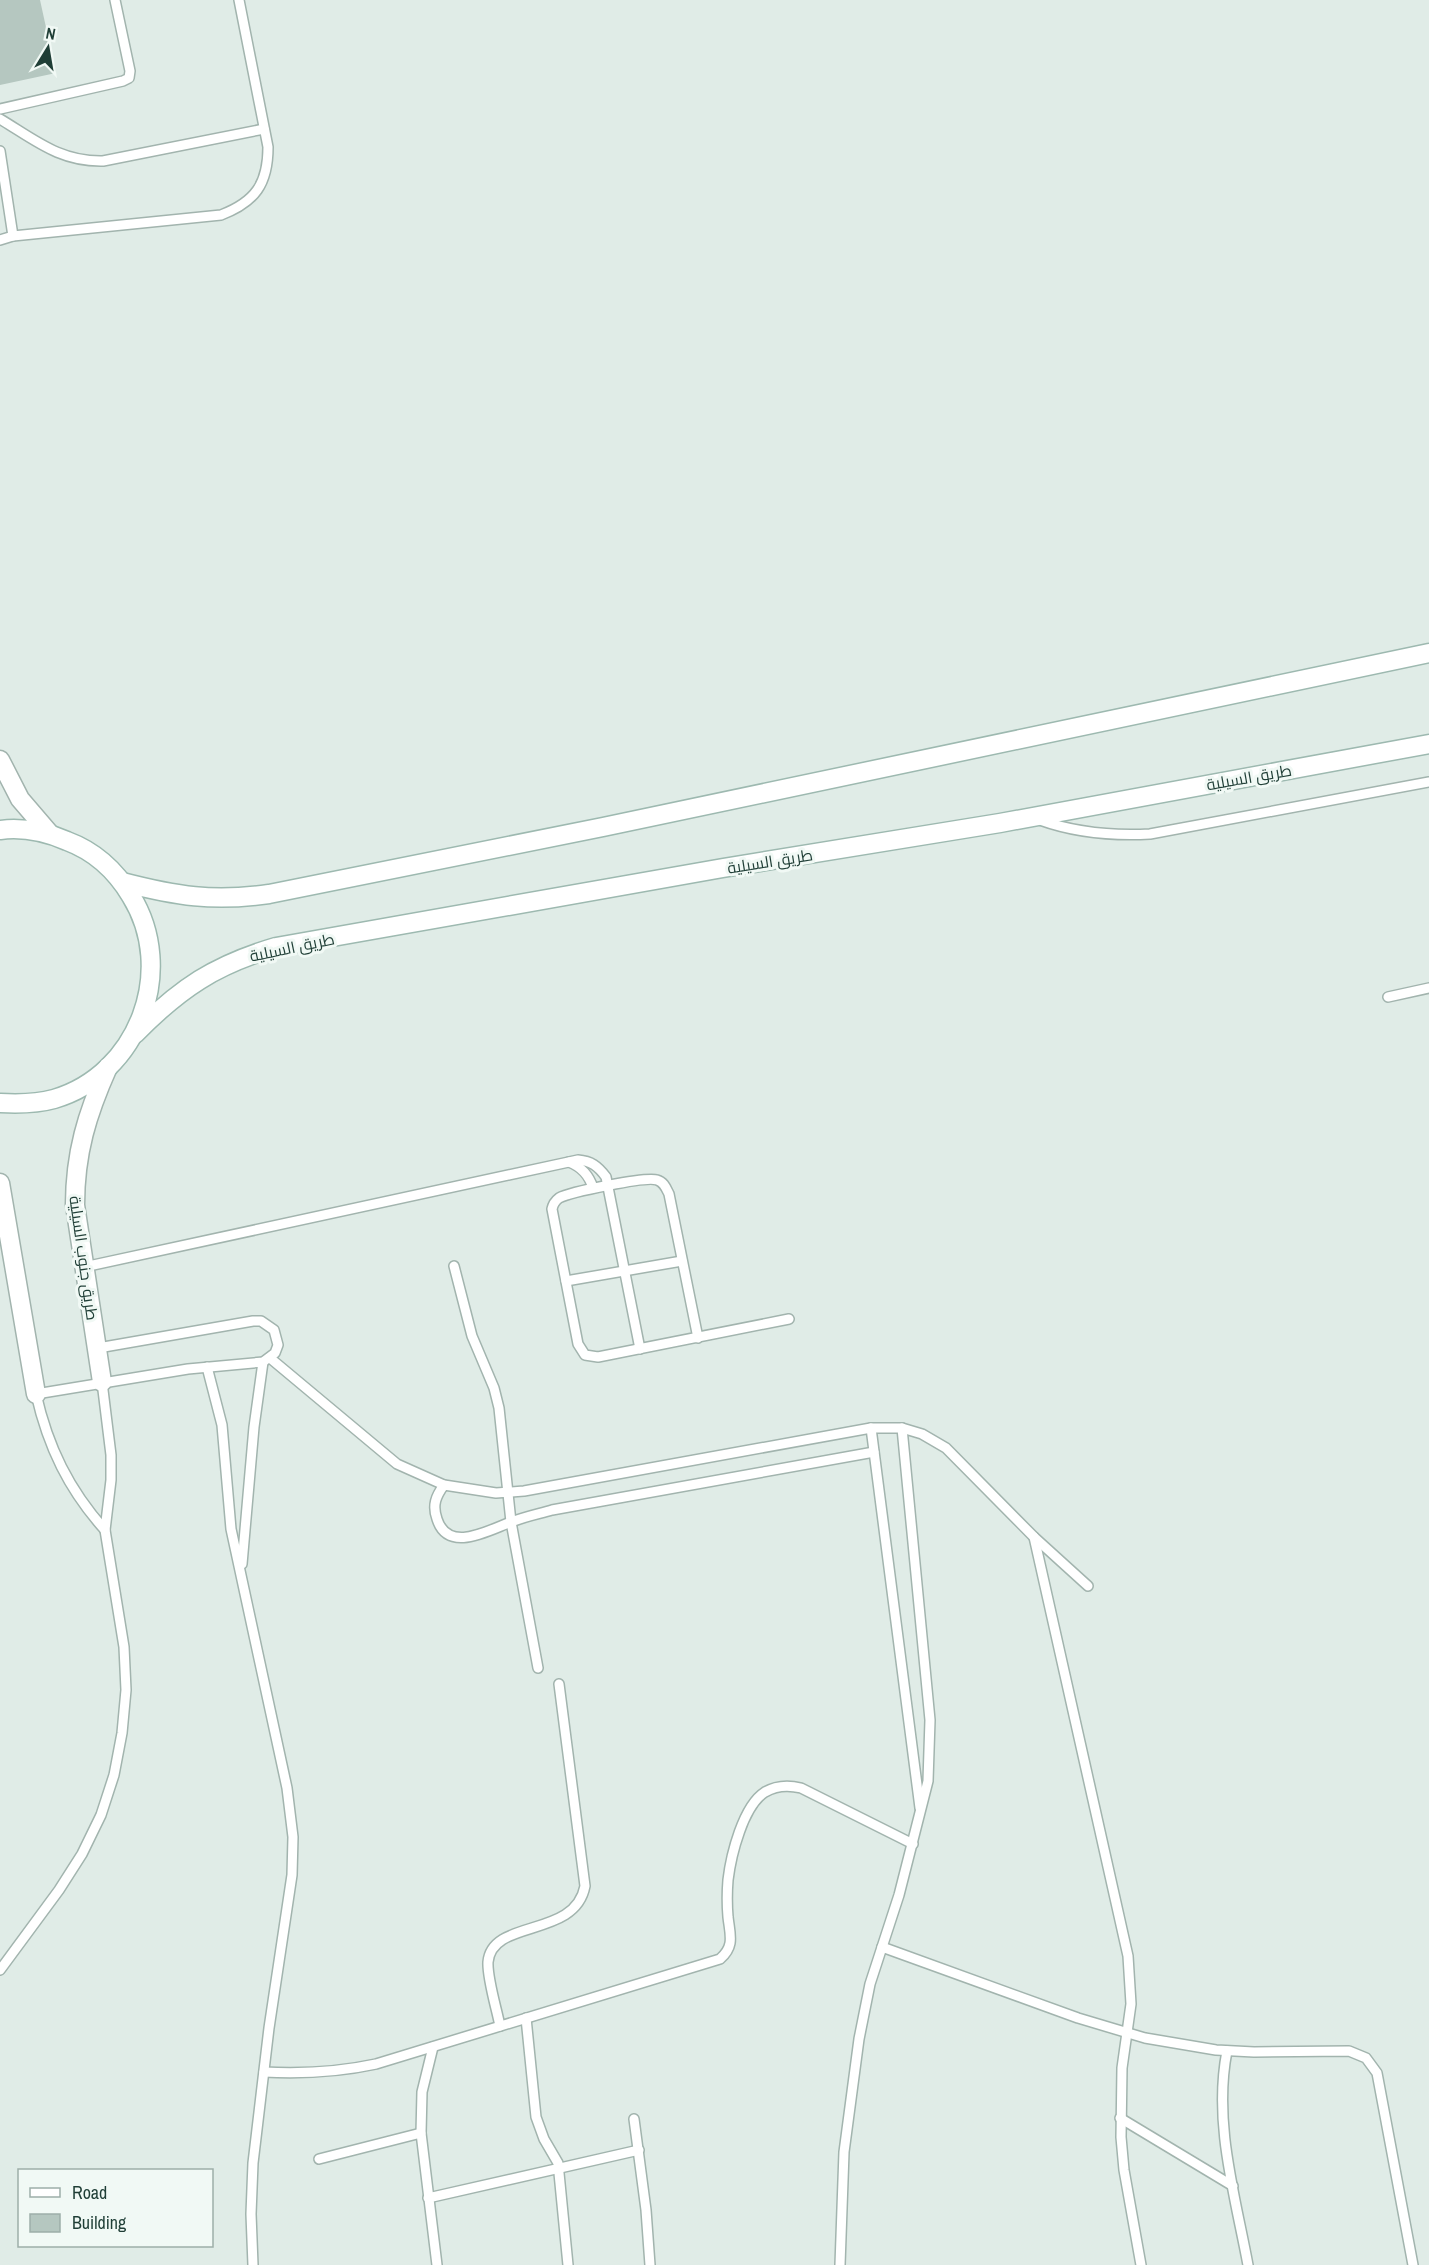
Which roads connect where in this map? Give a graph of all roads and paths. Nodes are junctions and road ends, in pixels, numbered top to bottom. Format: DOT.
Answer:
graph roads {
  1 [pos="115,0"];
  2 [pos="239,0"];
  3 [pos="0,109"];
  4 [pos="0,119"];
  5 [pos="264,129"];
  6 [pos="0,151"];
  7 [pos="14,236"];
  8 [pos="0,240"];
  9 [pos="1429,653"];
  10 [pos="1429,744"];
  11 [pos="0,760"];
  12 [pos="1429,782"];
  13 [pos="1032,817"];
  14 [pos="0,830"];
  15 [pos="50,834"];
  16 [pos="122,882"];
  17 [pos="1429,988"];
  18 [pos="1388,997"];
  19 [pos="135,1034"];
  20 [pos="108,1067"];
  21 [pos="0,1103"];
  22 [pos="569,1162"];
  23 [pos="0,1183"];
  24 [pos="607,1186"];
  25 [pos="593,1188"];
  26 [pos="682,1261"];
  27 [pos="454,1266"];
  28 [pos="84,1267"];
  29 [pos="625,1271"];
  30 [pos="566,1281"];
  31 [pos="789,1318"];
  32 [pos="698,1338"];
  33 [pos="98,1348"];
  34 [pos="640,1349"];
  35 [pos="266,1360"];
  36 [pos="207,1367"];
  37 [pos="102,1382"];
  38 [pos="36,1394"];
  39 [pos="871,1428"];
  40 [pos="902,1428"];
  41 [pos="874,1452"];
  42 [pos="444,1485"];
  43 [pos="508,1492"];
  44 [pos="511,1522"];
  45 [pos="105,1530"];
  46 [pos="1034,1537"];
  47 [pos="242,1569"];
  48 [pos="1088,1586"];
  49 [pos="538,1668"];
  50 [pos="559,1684"];
  51 [pos="921,1816"];
  52 [pos="913,1844"];
  53 [pos="882,1947"];
  54 [pos="0,1970"];
  55 [pos="526,2018"];
  56 [pos="500,2026"];
  57 [pos="1127,2033"];
  58 [pos="433,2047"];
  59 [pos="1227,2051"];
  60 [pos="264,2072"];
  61 [pos="1120,2118"];
  62 [pos="634,2119"];
  63 [pos="421,2133"];
  64 [pos="639,2150"];
  65 [pos="319,2159"];
  66 [pos="558,2169"];
  67 [pos="1233,2186"];
  68 [pos="428,2198"];
  69 [pos="253,2265"];
  70 [pos="437,2265"];
  71 [pos="568,2265"];
  72 [pos="650,2265"];
  73 [pos="840,2265"];
  74 [pos="1141,2265"];
  75 [pos="1248,2265"];
  76 [pos="1413,2265"];
  1 -- 3 [label="lane"];
  2 -- 5 [label="lane"];
  4 -- 5 [label="lane"];
  5 -- 7 [label="lane"];
  6 -- 7 [label="lane"];
  7 -- 8 [label="lane"];
  9 -- 16 [label="main road"];
  10 -- 13 [label="main road, طريق السيلية"];
  11 -- 15 [label="main road"];
  12 -- 13 [label="lane"];
  13 -- 19 [label="main road, طريق السيلية"];
  14 -- 15 [label="main road"];
  15 -- 16 [label="main road"];
  16 -- 19 [label="main road"];
  17 -- 18 [label="lane"];
  19 -- 20 [label="main road"];
  20 -- 21 [label="main road"];
  20 -- 28 [label="main road, طريق جنوب السيلية"];
  22 -- 24 [label="lane"];
  22 -- 25 [label="lane"];
  22 -- 28 [label="lane"];
  23 -- 38 [label="main road"];
  24 -- 25 [label="lane"];
  24 -- 26 [label="lane"];
  24 -- 29 [label="lane"];
  25 -- 30 [label="lane"];
  26 -- 29 [label="lane"];
  26 -- 32 [label="lane"];
  27 -- 43 [label="lane"];
  28 -- 33 [label="main road, طريق جنوب السيلية"];
  29 -- 30 [label="lane"];
  29 -- 34 [label="lane"];
  30 -- 34 [label="lane"];
  31 -- 32 [label="lane"];
  32 -- 34 [label="lane"];
  33 -- 35 [label="lane"];
  33 -- 37 [label="main road, طريق جنوب السيلية"];
  35 -- 36 [label="lane"];
  35 -- 42 [label="lane"];
  35 -- 47 [label="lane"];
  36 -- 37 [label="lane"];
  36 -- 47 [label="lane"];
  37 -- 38 [label="lane"];
  37 -- 45 [label="lane"];
  38 -- 45 [label="lane"];
  39 -- 40 [label="lane"];
  39 -- 41 [label="lane"];
  39 -- 43 [label="lane"];
  40 -- 46 [label="lane"];
  40 -- 51 [label="lane"];
  41 -- 44 [label="lane"];
  41 -- 51 [label="lane"];
  42 -- 43 [label="lane"];
  42 -- 44 [label="lane"];
  43 -- 44 [label="lane"];
  44 -- 49 [label="lane"];
  45 -- 54 [label="lane"];
  46 -- 48 [label="lane"];
  46 -- 57 [label="lane"];
  47 -- 60 [label="lane"];
  50 -- 56 [label="lane"];
  51 -- 52 [label="lane"];
  52 -- 53 [label="lane"];
  52 -- 55 [label="lane"];
  53 -- 57 [label="lane"];
  53 -- 73 [label="lane"];
  55 -- 56 [label="lane"];
  55 -- 66 [label="lane"];
  56 -- 58 [label="lane"];
  57 -- 59 [label="lane"];
  57 -- 61 [label="lane"];
  58 -- 60 [label="lane"];
  58 -- 63 [label="lane"];
  59 -- 67 [label="lane"];
  59 -- 76 [label="lane"];
  60 -- 69 [label="lane"];
  61 -- 67 [label="lane"];
  61 -- 74 [label="lane"];
  62 -- 64 [label="lane"];
  63 -- 65 [label="lane"];
  63 -- 68 [label="lane"];
  64 -- 66 [label="lane"];
  64 -- 72 [label="lane"];
  66 -- 68 [label="lane"];
  66 -- 71 [label="lane"];
  67 -- 75 [label="lane"];
  68 -- 70 [label="lane"];
}
